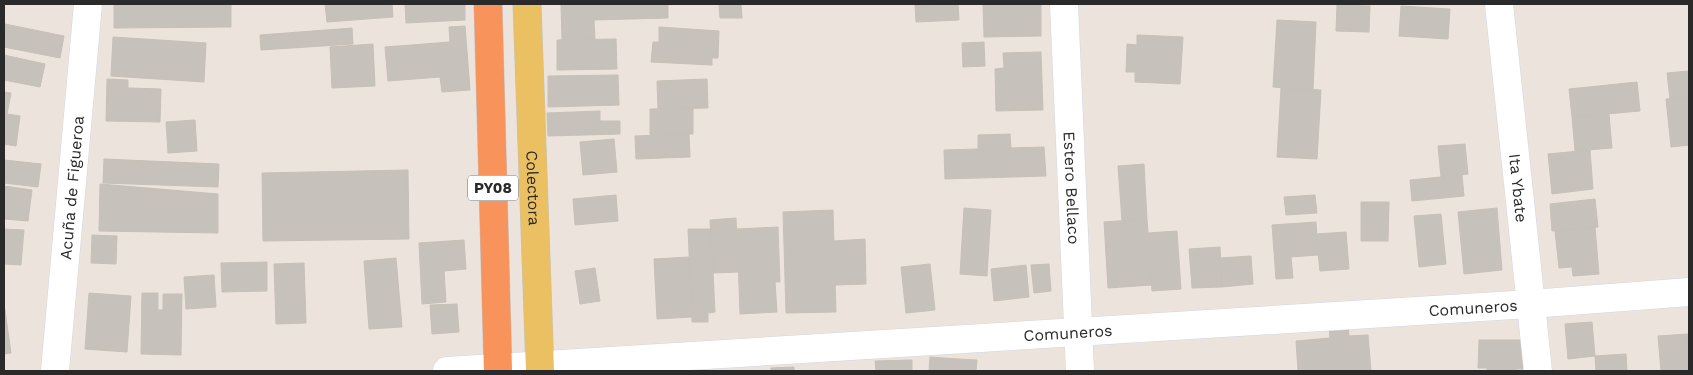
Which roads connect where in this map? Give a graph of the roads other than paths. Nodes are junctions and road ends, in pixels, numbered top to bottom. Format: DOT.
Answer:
graph roads {
  1 [pos="88,4"];
  2 [pos="488,4"];
  3 [pos="527,4"];
  4 [pos="1064,4"];
  5 [pos="1499,4"];
  6 [pos="1689,292"];
  7 [pos="1531,304"];
  8 [pos="1078,333"];
  9 [pos="540,368"];
  10 [pos="498,370"];
  11 [pos="55,371"];
  12 [pos="447,371"];
  13 [pos="1080,371"];
  14 [pos="1538,371"];
  1 -- 11 [label="street, Acuña de Figueroa"];
  2 -- 10 [label="highway, PY08"];
  3 -- 9 [label="main road, Colectora"];
  4 -- 8 [label="street, Estero Bellaco"];
  5 -- 7 [label="street, Ita Ybate"];
  6 -- 7 [label="street, Comuneros"];
  7 -- 8 [label="street, Comuneros"];
  7 -- 14 [label="street, Ita Ybate"];
  8 -- 9 [label="street, Comuneros"];
  8 -- 13 [label="street, Estero Bellaco"];
  9 -- 10 [label="street, Comuneros"];
  10 -- 12 [label="street, Comuneros"];
}
